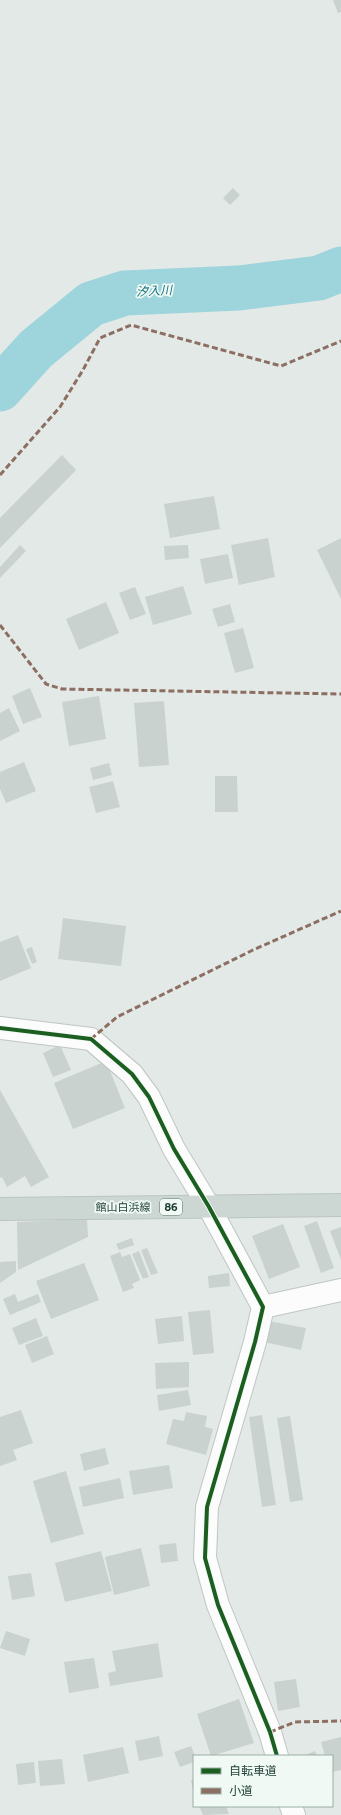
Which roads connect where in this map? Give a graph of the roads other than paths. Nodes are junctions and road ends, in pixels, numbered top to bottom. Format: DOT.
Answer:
graph roads {
  1 [pos="0,1028"];
  2 [pos="341,1205"];
  3 [pos="209,1207"];
  4 [pos="0,1209"];
  5 [pos="341,1290"];
  6 [pos="263,1307"];
  7 [pos="277,1755"];
  1 -- 3 [label="street"];
  2 -- 3 [label="main road, 館山白浜線 / 86"];
  3 -- 4 [label="main road, 館山白浜線 / 86"];
  3 -- 6 [label="street"];
  5 -- 6 [label="street"];
  6 -- 7 [label="street"];
}
